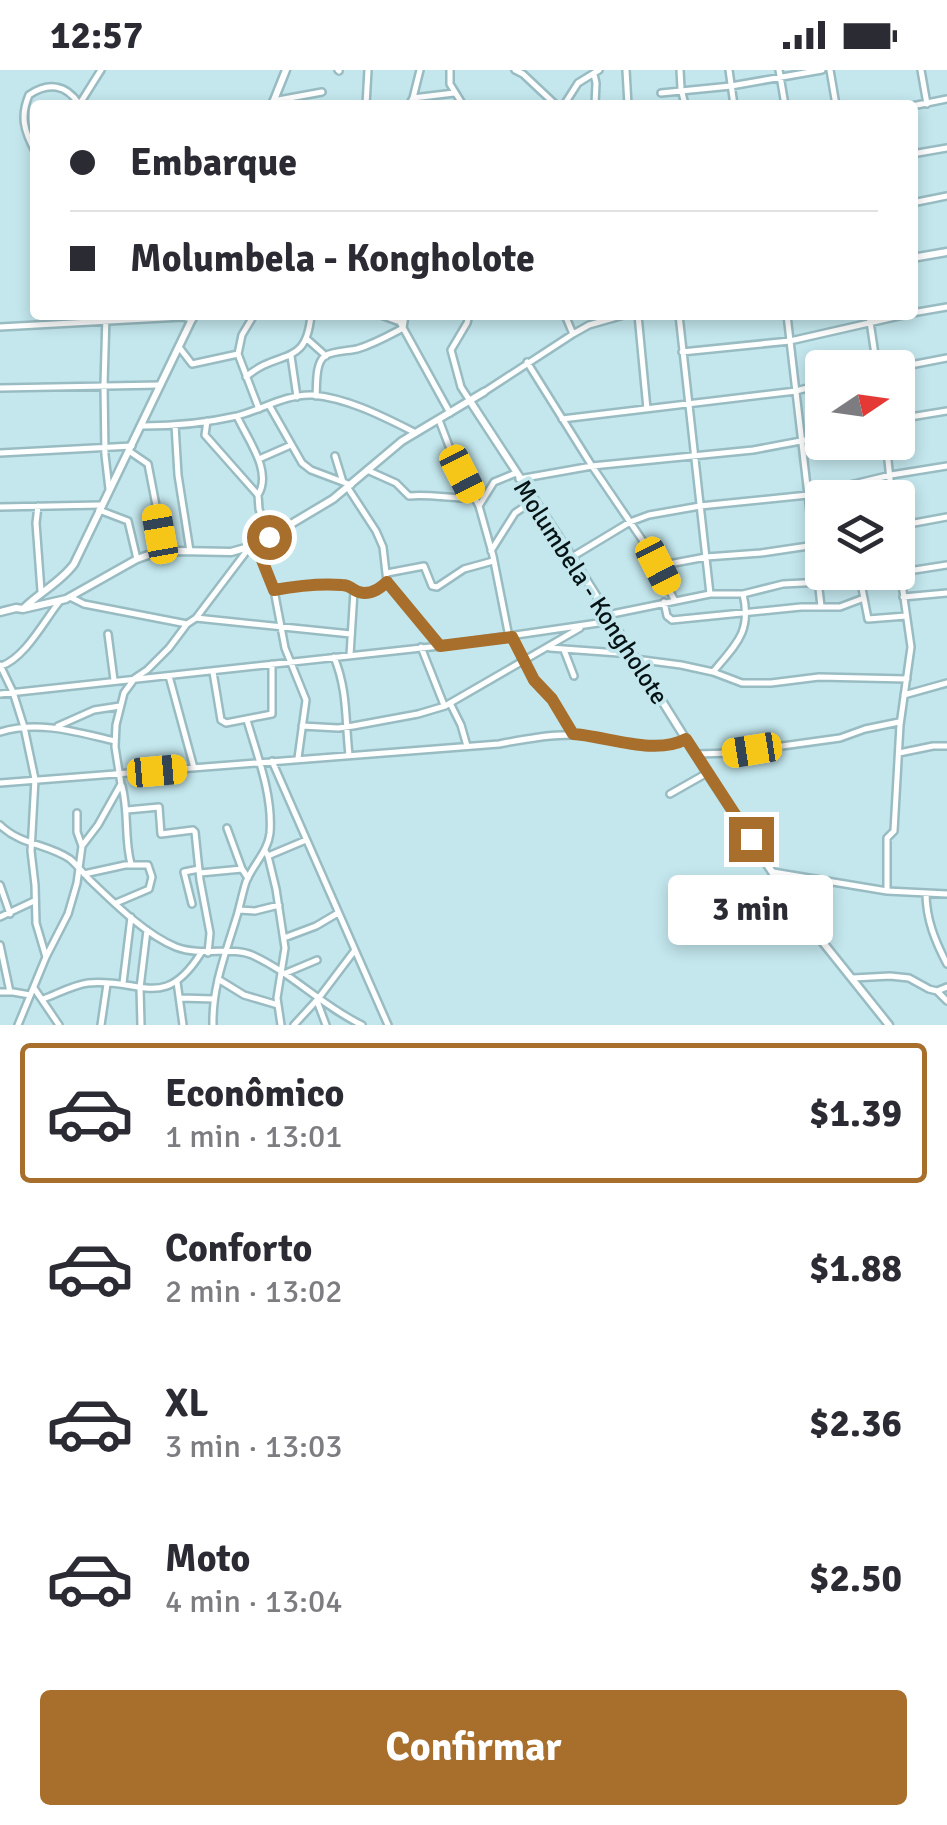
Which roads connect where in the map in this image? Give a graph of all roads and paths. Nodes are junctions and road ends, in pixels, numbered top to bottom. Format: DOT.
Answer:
graph roads {
  1 [pos="100,70"];
  2 [pos="286,70"];
  3 [pos="368,70"];
  4 [pos="420,70"];
  5 [pos="450,70"];
  6 [pos="516,70"];
  7 [pos="626,70"];
  8 [pos="680,70"];
  9 [pos="729,70"];
  10 [pos="822,70"];
  11 [pos="830,70"];
  12 [pos="921,70"];
  13 [pos="596,72"];
  14 [pos="780,74"];
  15 [pos="732,86"];
  16 [pos="322,92"];
  17 [pos="682,92"];
  18 [pos="454,93"];
  19 [pos="661,93"];
  20 [pos="76,100"];
  21 [pos="81,100"];
  22 [pos="273,100"];
  23 [pos="286,100"];
  24 [pos="366,100"];
  25 [pos="412,100"];
  26 [pos="421,100"];
  27 [pos="459,100"];
  28 [pos="551,100"];
  29 [pos="567,100"];
  30 [pos="595,100"];
  31 [pos="628,100"];
  32 [pos="684,100"];
  33 [pos="733,100"];
  34 [pos="785,100"];
  35 [pos="835,100"];
  36 [pos="947,100"];
  37 [pos="927,104"];
  38 [pos="918,105"];
  39 [pos="30,141"];
  40 [pos="947,148"];
  41 [pos="918,153"];
  42 [pos="947,196"];
  43 [pos="918,201"];
  44 [pos="947,252"];
  45 [pos="918,257"];
  46 [pos="947,307"];
  47 [pos="918,313"];
  48 [pos="92,320"];
  49 [pos="105,320"];
  50 [pos="192,320"];
  51 [pos="251,320"];
  52 [pos="310,320"];
  53 [pos="401,320"];
  54 [pos="468,320"];
  55 [pos="567,320"];
  56 [pos="592,320"];
  57 [pos="606,320"];
  58 [pos="638,320"];
  59 [pos="679,320"];
  60 [pos="788,320"];
  61 [pos="862,320"];
  62 [pos="869,320"];
  63 [pos="589,325"];
  64 [pos="0,327"];
  65 [pos="403,328"];
  66 [pos="573,334"];
  67 [pos="307,339"];
  68 [pos="790,340"];
  69 [pos="179,347"];
  70 [pos="874,350"];
  71 [pos="682,352"];
  72 [pos="238,354"];
  73 [pos="291,356"];
  74 [pos="326,356"];
  75 [pos="947,358"];
  76 [pos="527,362"];
  77 [pos="915,364"];
  78 [pos="246,377"];
  79 [pos="160,384"];
  80 [pos="104,385"];
  81 [pos="0,388"];
  82 [pos="805,389"];
  83 [pos="796,391"];
  84 [pos="484,392"];
  85 [pos="297,396"];
  86 [pos="316,396"];
  87 [pos="470,401"];
  88 [pos="688,404"];
  89 [pos="268,406"];
  90 [pos="260,409"];
  91 [pos="647,409"];
  92 [pos="947,411"];
  93 [pos="450,413"];
  94 [pos="238,416"];
  95 [pos="915,416"];
  96 [pos="562,419"];
  97 [pos="439,420"];
  98 [pos="207,421"];
  99 [pos="175,425"];
  100 [pos="142,426"];
  101 [pos="416,432"];
  102 [pos="805,442"];
  103 [pos="802,443"];
  104 [pos="292,445"];
  105 [pos="106,448"];
  106 [pos="130,449"];
  107 [pos="0,453"];
  108 [pos="336,456"];
  109 [pos="694,456"];
  110 [pos="259,459"];
  111 [pos="888,460"];
  112 [pos="592,466"];
  113 [pos="947,466"];
  114 [pos="367,470"];
  115 [pos="890,475"];
  116 [pos="517,476"];
  117 [pos="806,480"];
  118 [pos="870,480"];
  119 [pos="890,480"];
  120 [pos="347,485"];
  121 [pos="109,489"];
  122 [pos="258,495"];
  123 [pos="805,495"];
  124 [pos="475,498"];
  125 [pos="534,501"];
  126 [pos="38,506"];
  127 [pos="479,506"];
  128 [pos="700,506"];
  129 [pos="0,507"];
  130 [pos="100,508"];
  131 [pos="947,517"];
  132 [pos="630,522"];
  133 [pos="915,523"];
  134 [pos="269,537"];
  135 [pos="252,546"];
  136 [pos="805,548"];
  137 [pos="190,551"];
  138 [pos="165,552"];
  139 [pos="490,552"];
  140 [pos="572,557"];
  141 [pos="706,557"];
  142 [pos="137,558"];
  143 [pos="494,560"];
  144 [pos="947,565"];
  145 [pos="658,566"];
  146 [pos="915,570"];
  147 [pos="387,574"];
  148 [pos="387,582"];
  149 [pos="805,583"];
  150 [pos="274,590"];
  151 [pos="819,590"];
  152 [pos="862,590"];
  153 [pos="902,590"];
  154 [pos="41,591"];
  155 [pos="354,591"];
  156 [pos="947,593"];
  157 [pos="710,594"];
  158 [pos="744,594"];
  159 [pos="70,597"];
  160 [pos="903,597"];
  161 [pos="864,598"];
  162 [pos="60,601"];
  163 [pos="676,601"];
  164 [pos="664,602"];
  165 [pos="821,606"];
  166 [pos="22,610"];
  167 [pos="0,612"];
  168 [pos="748,614"];
  169 [pos="906,616"];
  170 [pos="196,618"];
  171 [pos="610,618"];
  172 [pos="187,624"];
  173 [pos="279,626"];
  174 [pos="583,626"];
  175 [pos="108,634"];
  176 [pos="351,634"];
  177 [pos="511,637"];
  178 [pos="440,646"];
  179 [pos="421,648"];
  180 [pos="548,648"];
  181 [pos="564,650"];
  182 [pos="350,655"];
  183 [pos="334,657"];
  184 [pos="634,657"];
  185 [pos="524,660"];
  186 [pos="290,662"];
  187 [pos="272,664"];
  188 [pos="0,666"];
  189 [pos="214,672"];
  190 [pos="713,672"];
  191 [pos="168,676"];
  192 [pos="574,676"];
  193 [pos="135,678"];
  194 [pos="907,679"];
  195 [pos="114,680"];
  196 [pos="947,682"];
  197 [pos="12,692"];
  198 [pos="0,694"];
  199 [pos="904,695"];
  200 [pos="447,704"];
  201 [pos="120,706"];
  202 [pos="247,720"];
  203 [pos="901,722"];
  204 [pos="24,726"];
  205 [pos="302,726"];
  206 [pos="346,727"];
  207 [pos="55,728"];
  208 [pos="0,732"];
  209 [pos="573,734"];
  210 [pos="686,739"];
  211 [pos="115,741"];
  212 [pos="466,746"];
  213 [pos="947,746"];
  214 [pos="899,753"];
  215 [pos="696,754"];
  216 [pos="349,756"];
  217 [pos="298,759"];
  218 [pos="272,761"];
  219 [pos="260,763"];
  220 [pos="194,768"];
  221 [pos="707,773"];
  222 [pos="120,775"];
  223 [pos="35,779"];
  224 [pos="0,783"];
  225 [pos="122,784"];
  226 [pos="670,794"];
  227 [pos="127,810"];
  228 [pos="76,813"];
  229 [pos="0,825"];
  230 [pos="227,828"];
  231 [pos="306,840"];
  232 [pos="31,844"];
  233 [pos="82,846"];
  234 [pos="266,854"];
  235 [pos="131,864"];
  236 [pos="78,866"];
  237 [pos="242,869"];
  238 [pos="199,871"];
  239 [pos="772,872"];
  240 [pos="84,874"];
  241 [pos="248,878"];
  242 [pos="0,885"];
  243 [pos="887,891"];
  244 [pos="914,893"];
  245 [pos="926,894"];
  246 [pos="947,894"];
  247 [pos="34,901"];
  248 [pos="116,903"];
  249 [pos="192,904"];
  250 [pos="279,904"];
  251 [pos="925,908"];
  252 [pos="239,910"];
  253 [pos="338,913"];
  254 [pos="10,914"];
  255 [pos="0,917"];
  256 [pos="131,917"];
  257 [pos="147,930"];
  258 [pos="284,938"];
  259 [pos="0,945"];
  260 [pos="355,950"];
  261 [pos="204,953"];
  262 [pos="226,953"];
  263 [pos="46,957"];
  264 [pos="317,960"];
  265 [pos="947,964"];
  266 [pos="284,973"];
  267 [pos="850,978"];
  268 [pos="218,979"];
  269 [pos="177,982"];
  270 [pos="107,984"];
  271 [pos="123,985"];
  272 [pos="947,986"];
  273 [pos="34,988"];
  274 [pos="140,988"];
  275 [pos="938,991"];
  276 [pos="0,992"];
  277 [pos="10,992"];
  278 [pos="30,995"];
  279 [pos="180,998"];
  280 [pos="214,999"];
  281 [pos="43,1000"];
  282 [pos="317,1000"];
  283 [pos="947,1001"];
  284 [pos="278,1005"];
  285 [pos="18,1025"];
  286 [pos="59,1025"];
  287 [pos="101,1025"];
  288 [pos="141,1025"];
  289 [pos="183,1025"];
  290 [pos="213,1025"];
  291 [pos="281,1025"];
  292 [pos="294,1025"];
  293 [pos="326,1025"];
  294 [pos="362,1025"];
  295 [pos="388,1025"];
  296 [pos="889,1025"];
  1 -- 21 [label="street"];
  2 -- 22 [label="street"];
  3 -- 24 [label="street"];
  4 -- 25 [label="street"];
  5 -- 18 [label="street"];
  6 -- 28 [label="street"];
  7 -- 31 [label="street"];
  8 -- 17 [label="street"];
  9 -- 15 [label="street"];
  10 -- 14 [label="street"];
  11 -- 35 [label="street"];
  12 -- 37 [label="street"];
  13 -- 29 [label="street"];
  13 -- 30 [label="street"];
  14 -- 15 [label="street"];
  14 -- 34 [label="street"];
  15 -- 17 [label="street"];
  15 -- 33 [label="street"];
  16 -- 23 [label="street"];
  17 -- 19 [label="street"];
  17 -- 32 [label="street"];
  18 -- 26 [label="street"];
  18 -- 27 [label="street"];
  20 -- 39 [label="street"];
  36 -- 37 [label="street"];
  37 -- 38 [label="street"];
  40 -- 41 [label="street"];
  42 -- 43 [label="street"];
  44 -- 45 [label="street"];
  46 -- 47 [label="street"];
  48 -- 64 [label="street"];
  49 -- 80 [label="street"];
  50 -- 69 [label="street"];
  51 -- 72 [label="street"];
  52 -- 67 [label="street"];
  53 -- 65 [label="street"];
  54 -- 87 [label="street"];
  55 -- 66 [label="street"];
  56 -- 63 [label="street"];
  57 -- 63 [label="street"];
  58 -- 91 [label="street"];
  59 -- 71 [label="street"];
  60 -- 68 [label="street"];
  61 -- 68 [label="street"];
  62 -- 70 [label="street"];
  63 -- 66 [label="street"];
  65 -- 74 [label="street"];
  65 -- 93 [label="street"];
  66 -- 76 [label="street"];
  67 -- 73 [label="street"];
  67 -- 74 [label="street"];
  68 -- 71 [label="street"];
  68 -- 83 [label="street"];
  69 -- 72 [label="street"];
  69 -- 79 [label="street"];
  71 -- 88 [label="street"];
  72 -- 78 [label="street"];
  73 -- 78 [label="street"];
  73 -- 85 [label="street"];
  74 -- 86 [label="street"];
  75 -- 77 [label="street"];
  76 -- 84 [label="street"];
  76 -- 96 [label="street"];
  78 -- 90 [label="street"];
  79 -- 80 [label="street"];
  79 -- 100 [label="street"];
  80 -- 81 [label="street"];
  80 -- 105 [label="street"];
  82 -- 83 [label="street"];
  83 -- 88 [label="street"];
  83 -- 103 [label="street"];
  84 -- 87 [label="street"];
  85 -- 86 [label="street"];
  85 -- 89 [label="street"];
  86 -- 101 [label="street"];
  87 -- 93 [label="street"];
  87 -- 116 [label="street, Molumbela - Kongholote"];
  88 -- 91 [label="street"];
  88 -- 109 [label="street"];
  89 -- 90 [label="street"];
  89 -- 104 [label="street"];
  90 -- 94 [label="street"];
  91 -- 96 [label="street"];
  92 -- 95 [label="street"];
  93 -- 97 [label="street"];
  94 -- 98 [label="street"];
  94 -- 110 [label="street"];
  96 -- 112 [label="street"];
  97 -- 101 [label="street"];
  97 -- 124 [label="street"];
  98 -- 99 [label="street"];
  98 -- 122 [label="street"];
  99 -- 100 [label="street"];
  99 -- 137 [label="street"];
  100 -- 106 [label="street"];
  101 -- 114 [label="street"];
  102 -- 103 [label="street"];
  103 -- 109 [label="street"];
  103 -- 117 [label="street"];
  104 -- 110 [label="street"];
  104 -- 120 [label="street"];
  105 -- 106 [label="street"];
  105 -- 107 [label="street"];
  105 -- 121 [label="street"];
  106 -- 121 [label="street"];
  106 -- 138 [label="street"];
  108 -- 120 [label="street"];
  109 -- 112 [label="street"];
  109 -- 128 [label="street"];
  110 -- 122 [label="street"];
  111 -- 115 [label="street"];
  112 -- 116 [label="street"];
  112 -- 132 [label="street"];
  113 -- 115 [label="street"];
  114 -- 120 [label="street"];
  114 -- 124 [label="street"];
  115 -- 118 [label="street"];
  115 -- 119 [label="street"];
  116 -- 125 [label="street, Molumbela - Kongholote"];
  116 -- 127 [label="street"];
  120 -- 134 [label="street"];
  120 -- 147 [label="street"];
  121 -- 130 [label="street"];
  122 -- 134 [label="street"];
  123 -- 128 [label="street"];
  124 -- 127 [label="street"];
  125 -- 139 [label="street"];
  125 -- 140 [label="street, Molumbela - Kongholote"];
  126 -- 129 [label="street"];
  126 -- 130 [label="street"];
  126 -- 154 [label="street"];
  127 -- 139 [label="street"];
  128 -- 132 [label="street"];
  128 -- 141 [label="street"];
  130 -- 142 [label="street"];
  130 -- 154 [label="street"];
  131 -- 133 [label="street"];
  132 -- 140 [label="street"];
  132 -- 145 [label="street"];
  134 -- 135 [label="street"];
  135 -- 137 [label="street"];
  135 -- 150 [label="street"];
  135 -- 170 [label="street"];
  136 -- 141 [label="street"];
  137 -- 138 [label="street"];
  138 -- 142 [label="street"];
  139 -- 143 [label="street"];
  140 -- 171 [label="street, Molumbela - Kongholote"];
  141 -- 145 [label="street"];
  141 -- 157 [label="street"];
  142 -- 159 [label="street"];
  143 -- 147 [label="street"];
  143 -- 177 [label="street"];
  144 -- 146 [label="street"];
  145 -- 163 [label="street"];
  147 -- 148 [label="street"];
  148 -- 155 [label="street"];
  148 -- 178 [label="street"];
  149 -- 158 [label="street"];
  150 -- 155 [label="street"];
  150 -- 173 [label="street"];
  151 -- 165 [label="street"];
  152 -- 161 [label="street"];
  153 -- 160 [label="street"];
  154 -- 166 [label="street"];
  155 -- 176 [label="street"];
  156 -- 160 [label="street"];
  157 -- 158 [label="street"];
  157 -- 163 [label="street"];
  158 -- 168 [label="street"];
  159 -- 162 [label="street"];
  159 -- 172 [label="street"];
  160 -- 169 [label="street"];
  161 -- 165 [label="street"];
  161 -- 169 [label="street"];
  162 -- 166 [label="street"];
  162 -- 188 [label="street"];
  163 -- 164 [label="street"];
  164 -- 168 [label="street"];
  164 -- 171 [label="street"];
  165 -- 168 [label="street"];
  166 -- 167 [label="street"];
  168 -- 190 [label="street"];
  169 -- 194 [label="street"];
  170 -- 172 [label="street"];
  170 -- 173 [label="street"];
  171 -- 174 [label="street"];
  171 -- 184 [label="street, Molumbela - Kongholote"];
  172 -- 193 [label="street"];
  173 -- 176 [label="street"];
  173 -- 186 [label="street"];
  174 -- 177 [label="street"];
  174 -- 180 [label="street"];
  175 -- 195 [label="street"];
  176 -- 182 [label="street"];
  177 -- 178 [label="street"];
  177 -- 185 [label="street"];
  178 -- 179 [label="street"];
  179 -- 182 [label="street"];
  179 -- 200 [label="street"];
  180 -- 181 [label="street"];
  180 -- 185 [label="street"];
  181 -- 184 [label="street"];
  181 -- 192 [label="street"];
  182 -- 183 [label="street"];
  183 -- 186 [label="street"];
  183 -- 206 [label="street"];
  184 -- 190 [label="street"];
  184 -- 210 [label="street, Molumbela - Kongholote"];
  185 -- 200 [label="street"];
  185 -- 209 [label="street"];
  186 -- 187 [label="street"];
  186 -- 205 [label="street"];
  187 -- 189 [label="street"];
  187 -- 202 [label="street"];
  188 -- 197 [label="street"];
  189 -- 191 [label="street"];
  189 -- 202 [label="street"];
  190 -- 194 [label="street"];
  191 -- 193 [label="street"];
  191 -- 220 [label="street"];
  193 -- 195 [label="street"];
  193 -- 201 [label="street"];
  194 -- 199 [label="street"];
  195 -- 197 [label="street"];
  196 -- 199 [label="street"];
  197 -- 198 [label="street"];
  197 -- 204 [label="street"];
  199 -- 203 [label="street"];
  200 -- 206 [label="street"];
  200 -- 212 [label="street"];
  201 -- 207 [label="street"];
  201 -- 211 [label="street"];
  202 -- 219 [label="street"];
  203 -- 214 [label="street"];
  203 -- 215 [label="street"];
  204 -- 207 [label="street"];
  204 -- 208 [label="street"];
  204 -- 223 [label="street"];
  205 -- 206 [label="street"];
  205 -- 217 [label="street"];
  206 -- 216 [label="street"];
  207 -- 211 [label="street"];
  209 -- 210 [label="street"];
  209 -- 212 [label="street"];
  210 -- 215 [label="street, Molumbela - Kongholote"];
  211 -- 222 [label="street"];
  212 -- 216 [label="street"];
  213 -- 214 [label="street"];
  214 -- 243 [label="street"];
  215 -- 221 [label="street, Molumbela - Kongholote"];
  216 -- 217 [label="street"];
  217 -- 218 [label="street"];
  218 -- 219 [label="street"];
  218 -- 231 [label="street"];
  219 -- 220 [label="street"];
  219 -- 234 [label="street"];
  220 -- 222 [label="street"];
  221 -- 226 [label="street"];
  221 -- 239 [label="street, Molumbela - Kongholote"];
  222 -- 223 [label="street"];
  222 -- 225 [label="street"];
  223 -- 224 [label="street"];
  223 -- 232 [label="street"];
  225 -- 227 [label="street"];
  225 -- 233 [label="street"];
  227 -- 235 [label="street"];
  227 -- 238 [label="street"];
  228 -- 233 [label="street"];
  229 -- 232 [label="street"];
  230 -- 237 [label="street"];
  231 -- 234 [label="street"];
  231 -- 253 [label="street"];
  232 -- 236 [label="street"];
  232 -- 247 [label="street"];
  233 -- 236 [label="street"];
  234 -- 241 [label="street"];
  234 -- 250 [label="street"];
  235 -- 240 [label="street"];
  235 -- 248 [label="street"];
  236 -- 240 [label="street"];
  236 -- 263 [label="street"];
  237 -- 238 [label="street"];
  237 -- 241 [label="street"];
  238 -- 249 [label="street"];
  238 -- 261 [label="street"];
  239 -- 243 [label="street"];
  239 -- 267 [label="street, Molumbela - Kongholote"];
  240 -- 248 [label="street"];
  241 -- 252 [label="street"];
  242 -- 254 [label="street"];
  243 -- 244 [label="street"];
  244 -- 245 [label="street"];
  244 -- 251 [label="street"];
  245 -- 246 [label="street"];
  245 -- 251 [label="street"];
  247 -- 254 [label="street"];
  247 -- 263 [label="street"];
  248 -- 256 [label="street"];
  250 -- 252 [label="street"];
  250 -- 258 [label="street"];
  251 -- 265 [label="street"];
  252 -- 262 [label="street"];
  253 -- 258 [label="street"];
  253 -- 260 [label="street"];
  254 -- 255 [label="street"];
  256 -- 257 [label="street"];
  256 -- 271 [label="street"];
  257 -- 261 [label="street"];
  257 -- 274 [label="street"];
  258 -- 266 [label="street"];
  259 -- 277 [label="street"];
  260 -- 282 [label="street"];
  260 -- 295 [label="street"];
  261 -- 262 [label="street"];
  261 -- 269 [label="street"];
  262 -- 266 [label="street"];
  262 -- 268 [label="street"];
  263 -- 273 [label="street"];
  264 -- 266 [label="street"];
  266 -- 282 [label="street"];
  266 -- 284 [label="street"];
  267 -- 275 [label="street"];
  267 -- 296 [label="street, Molumbela - Kongholote"];
  268 -- 280 [label="street"];
  268 -- 284 [label="street"];
  269 -- 274 [label="street"];
  269 -- 279 [label="street"];
  270 -- 271 [label="street"];
  270 -- 281 [label="street"];
  270 -- 287 [label="street"];
  271 -- 274 [label="street"];
  272 -- 275 [label="street"];
  273 -- 278 [label="street"];
  273 -- 281 [label="street"];
  274 -- 288 [label="street"];
  275 -- 283 [label="street"];
  276 -- 277 [label="street"];
  277 -- 278 [label="street"];
  278 -- 285 [label="street"];
  279 -- 280 [label="street"];
  279 -- 289 [label="street"];
  280 -- 290 [label="street"];
  281 -- 286 [label="street"];
  282 -- 292 [label="street"];
  282 -- 293 [label="street"];
  282 -- 294 [label="street"];
  284 -- 291 [label="street"];
}
